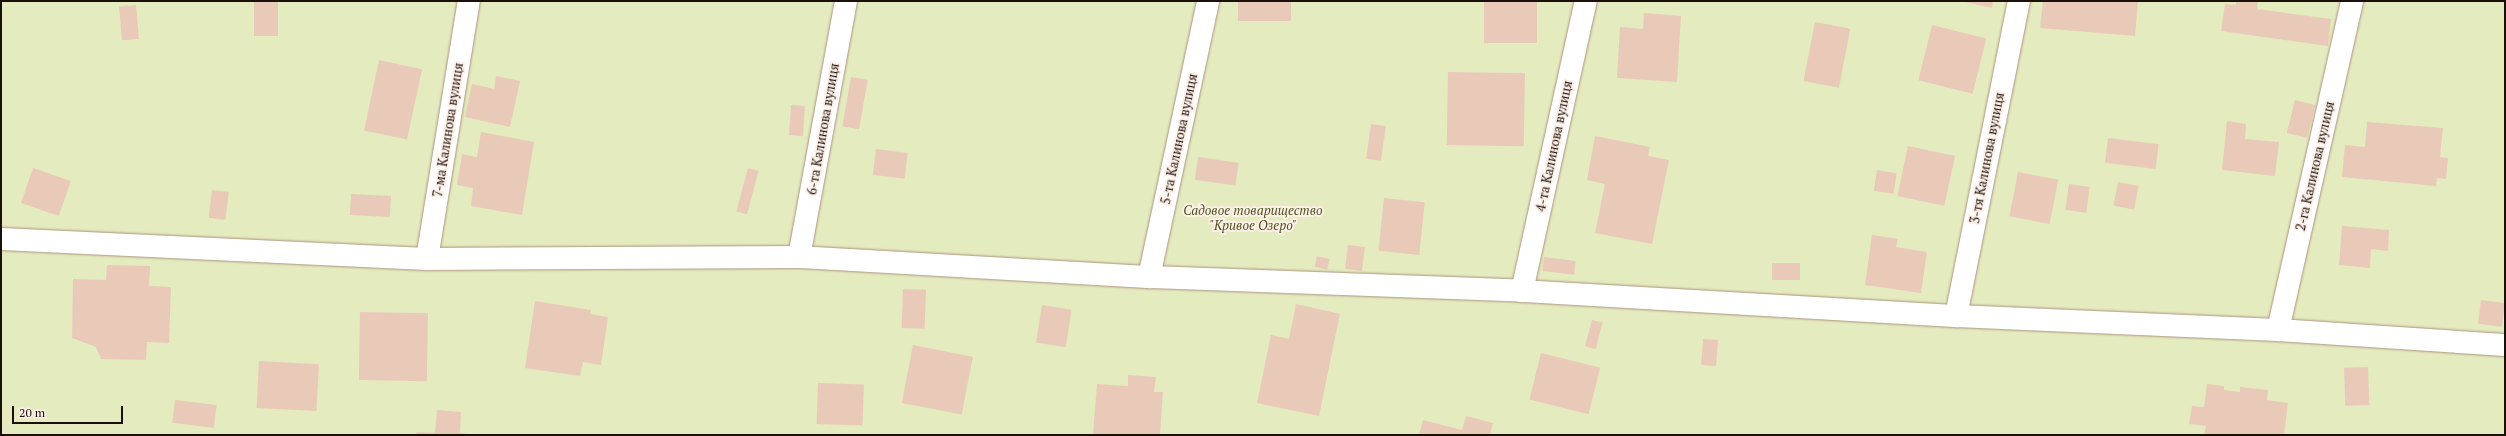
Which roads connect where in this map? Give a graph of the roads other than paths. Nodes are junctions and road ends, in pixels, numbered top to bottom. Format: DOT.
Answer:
graph roads {
  1 [pos="469,1"];
  2 [pos="846,1"];
  3 [pos="1208,1"];
  4 [pos="1586,1"];
  5 [pos="2019,1"];
  6 [pos="2352,1"];
  7 [pos="1,239"];
  8 [pos="799,257"];
  9 [pos="428,259"];
  10 [pos="1149,277"];
  11 [pos="1522,291"];
  12 [pos="1956,316"];
  13 [pos="2278,330"];
  14 [pos="2505,345"];
  1 -- 9 [label="street, 7-ма Калинова вулиця"];
  2 -- 8 [label="street, 6-та Калинова вулиця"];
  3 -- 10 [label="street, 5-та Калинова вулиця"];
  4 -- 11 [label="street, 4-та Калинова вулиця"];
  5 -- 12 [label="street, 3-тя Калинова вулиця"];
  6 -- 13 [label="street, 2-га Калинова вулиця"];
  7 -- 9 [label="street"];
  8 -- 9 [label="street"];
  8 -- 10 [label="street"];
  10 -- 11 [label="street"];
  11 -- 12 [label="street"];
  12 -- 13 [label="street"];
  13 -- 14 [label="street"];
}
